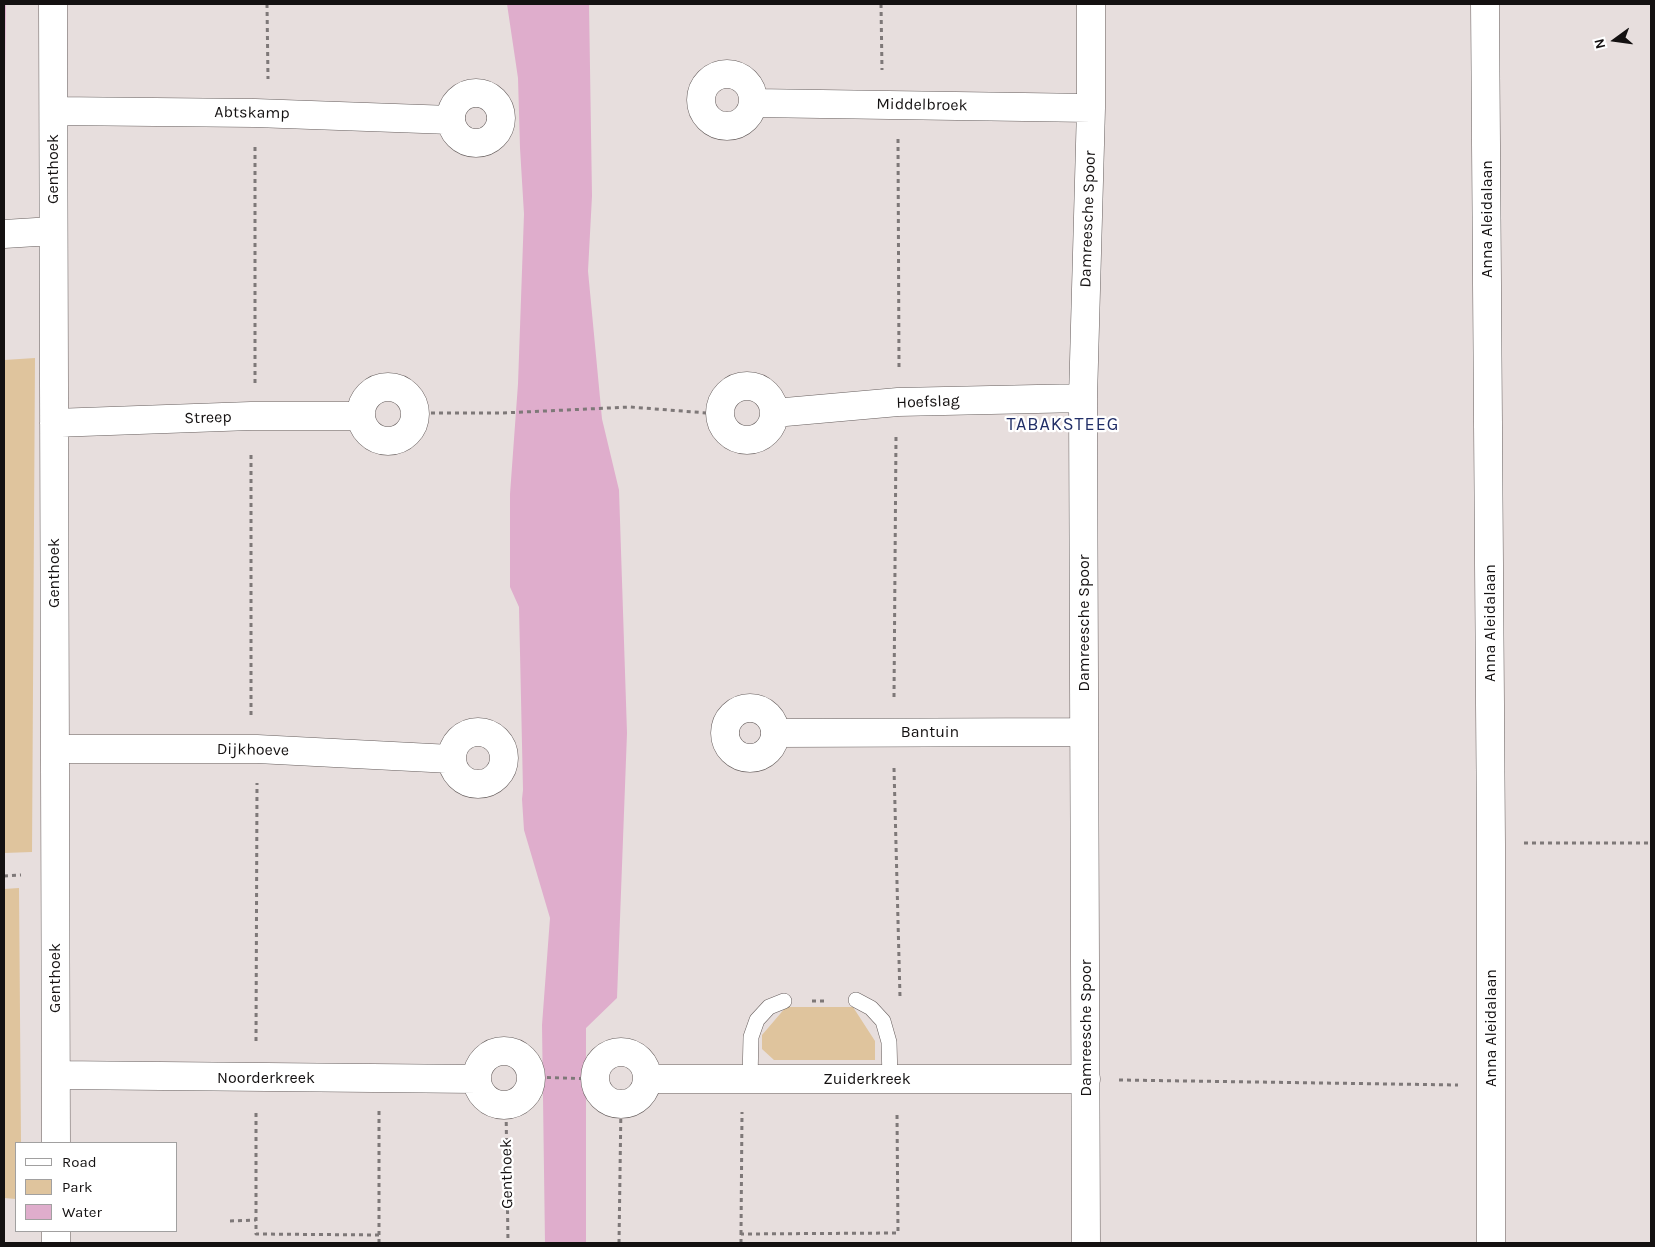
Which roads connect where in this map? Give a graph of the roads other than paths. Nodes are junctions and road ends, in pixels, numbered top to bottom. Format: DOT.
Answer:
graph roads {
  1 [pos="53,4"];
  2 [pos="1090,4"];
  3 [pos="1486,4"];
  4 [pos="754,103"];
  5 [pos="1091,108"];
  6 [pos="54,111"];
  7 [pos="451,120"];
  8 [pos="53,231"];
  9 [pos="4,234"];
  10 [pos="1083,398"];
  11 [pos="774,413"];
  12 [pos="361,416"];
  13 [pos="54,423"];
  14 [pos="1084,732"];
  15 [pos="775,734"];
  16 [pos="55,749"];
  17 [pos="451,759"];
  18 [pos="856,1000"];
  19 [pos="784,1001"];
  20 [pos="56,1075"];
  21 [pos="477,1079"];
  22 [pos="647,1079"];
  23 [pos="746,1079"];
  24 [pos="896,1079"];
  25 [pos="1086,1079"];
  26 [pos="56,1142"];
  27 [pos="1086,1243"];
  28 [pos="1491,1243"];
  1 -- 6 [label="street, Genthoek"];
  2 -- 5 [label="street, Damreesche Spoor"];
  3 -- 28 [label="street, Anna Aleidalaan"];
  4 -- 5 [label="street, Middelbroek"];
  5 -- 10 [label="street, Damreesche Spoor"];
  6 -- 7 [label="street, Abtskamp"];
  6 -- 8 [label="street, Genthoek"];
  8 -- 9 [label="street"];
  8 -- 13 [label="street, Genthoek"];
  10 -- 11 [label="street, Hoefslag"];
  10 -- 14 [label="street, Damreesche Spoor"];
  11 -- 11 [label="street"];
  12 -- 12 [label="street"];
  12 -- 13 [label="street, Streep"];
  13 -- 16 [label="street, Genthoek"];
  14 -- 15 [label="street, Bantuin"];
  14 -- 25 [label="street, Damreesche Spoor"];
  16 -- 17 [label="street, Dijkhoeve"];
  16 -- 20 [label="street, Genthoek"];
  18 -- 24 [label="lane"];
  19 -- 23 [label="lane"];
  20 -- 21 [label="street, Noorderkreek"];
  20 -- 26 [label="street, Genthoek"];
  21 -- 21 [label="street"];
  22 -- 22 [label="street"];
  22 -- 23 [label="street, Zuiderkreek"];
  23 -- 24 [label="street, Zuiderkreek"];
  24 -- 25 [label="street, Zuiderkreek"];
  25 -- 27 [label="street, Damreesche Spoor"];
}
